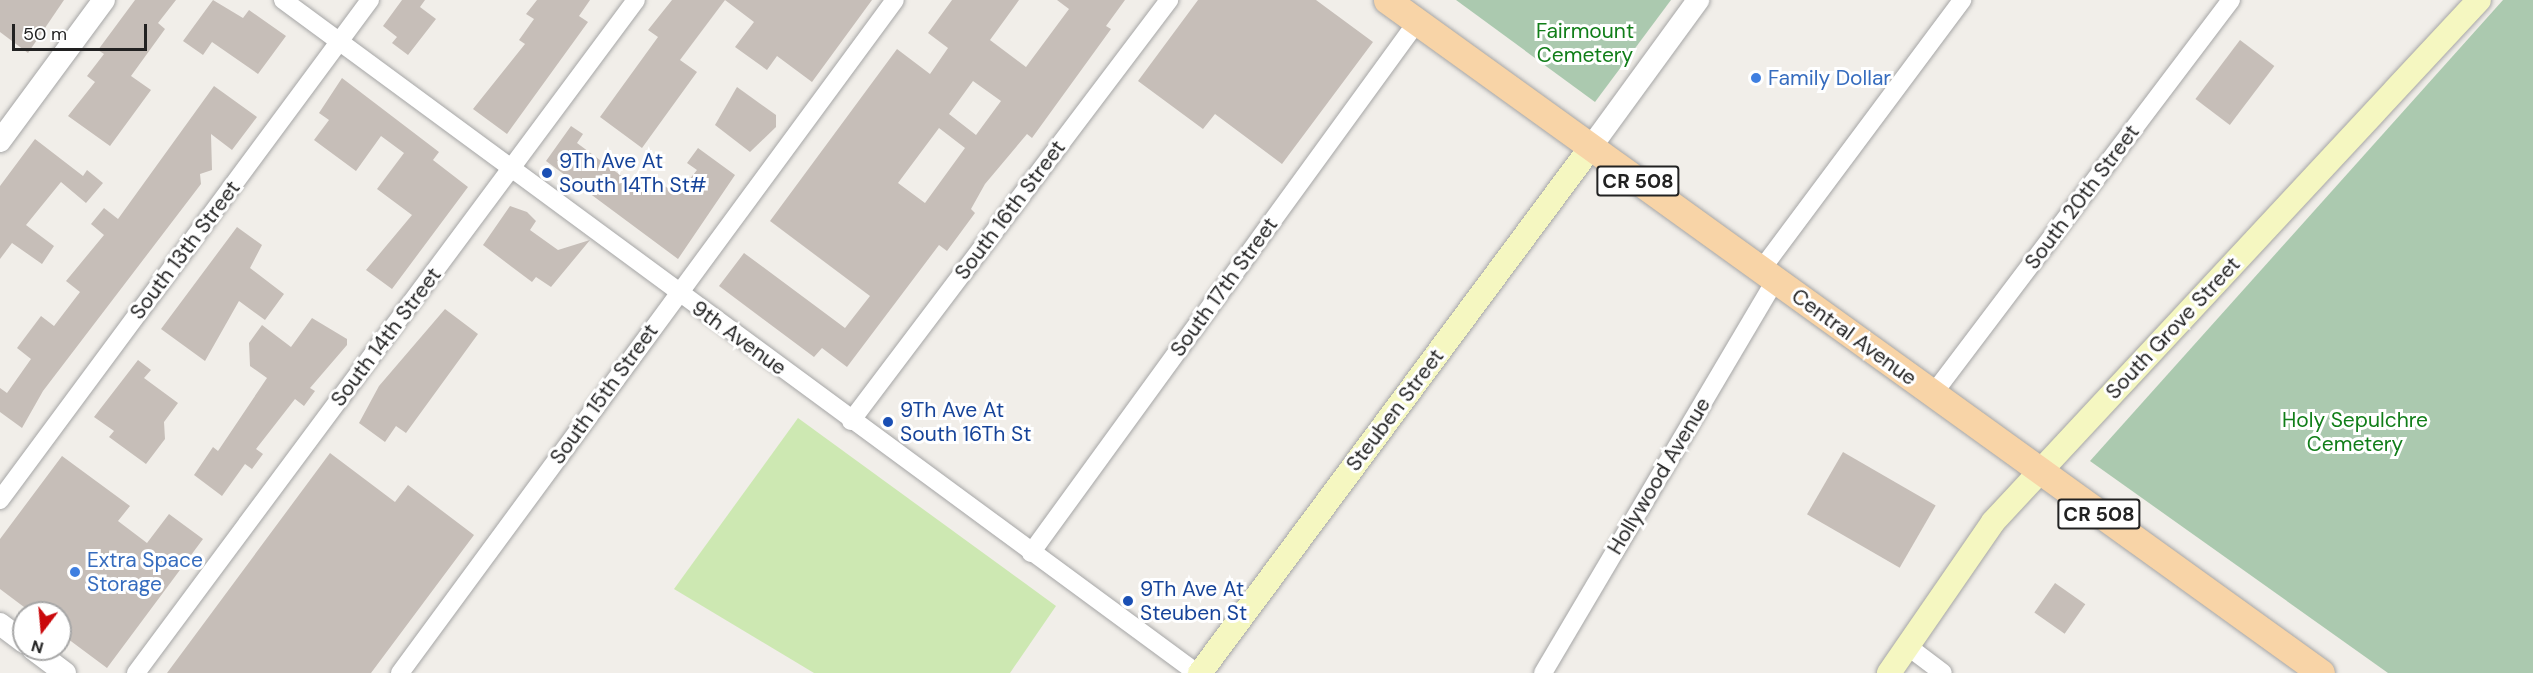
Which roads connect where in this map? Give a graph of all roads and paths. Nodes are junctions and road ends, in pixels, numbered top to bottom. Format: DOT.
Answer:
graph roads {
  1 [pos="104,0"];
  2 [pos="283,0"];
  3 [pos="370,0"];
  4 [pos="636,0"];
  5 [pos="895,0"];
  6 [pos="1169,0"];
  7 [pos="1387,0"];
  8 [pos="1698,0"];
  9 [pos="1962,0"];
  10 [pos="2231,0"];
  11 [pos="2479,0"];
  12 [pos="1417,22"];
  13 [pos="339,42"];
  14 [pos="0,141"];
  15 [pos="1591,147"];
  16 [pos="511,169"];
  17 [pos="1768,275"];
  18 [pos="678,294"];
  19 [pos="1933,394"];
  20 [pos="851,421"];
  21 [pos="2039,470"];
  22 [pos="0,500"];
  23 [pos="1031,553"];
  24 [pos="1906,645"];
  25 [pos="49,661"];
  26 [pos="65,673"];
  27 [pos="136,673"];
  28 [pos="400,673"];
  29 [pos="1199,673"];
  30 [pos="1543,673"];
  31 [pos="1889,673"];
  32 [pos="1943,673"];
  33 [pos="2321,673"];
  1 -- 14 [label="street"];
  2 -- 13 [label="street, 9th Avenue"];
  3 -- 13 [label="street, South 13th Street"];
  4 -- 16 [label="street, South 14th Street"];
  5 -- 18 [label="street, South 15th Street"];
  6 -- 20 [label="street, South 16th Street"];
  7 -- 12 [label="main road, Central Avenue / CR 508"];
  8 -- 15 [label="street"];
  9 -- 17 [label="street, Hollywood Avenue"];
  10 -- 19 [label="street, South 20th Street"];
  11 -- 21 [label="main road, South Grove Street"];
  12 -- 15 [label="main road, Central Avenue / CR 508"];
  12 -- 23 [label="street, South 17th Street"];
  13 -- 16 [label="street, 9th Avenue"];
  13 -- 22 [label="street, South 13th Street"];
  15 -- 17 [label="main road, Central Avenue / CR 508"];
  15 -- 29 [label="main road, Steuben Street"];
  16 -- 18 [label="street, 9th Avenue"];
  16 -- 27 [label="street, South 14th Street"];
  17 -- 19 [label="main road, Central Avenue / CR 508"];
  17 -- 30 [label="street, Hollywood Avenue"];
  18 -- 20 [label="street, 9th Avenue"];
  18 -- 28 [label="street, South 15th Street"];
  19 -- 21 [label="main road, Central Avenue / CR 508"];
  20 -- 23 [label="street, 9th Avenue"];
  21 -- 24 [label="main road, South Grove Street"];
  21 -- 33 [label="main road, Central Avenue / CR 508"];
  23 -- 29 [label="street, 9th Avenue"];
  24 -- 31 [label="main road, South Grove Street"];
  24 -- 32 [label="street"];
  25 -- 26 [label="street"];
}
